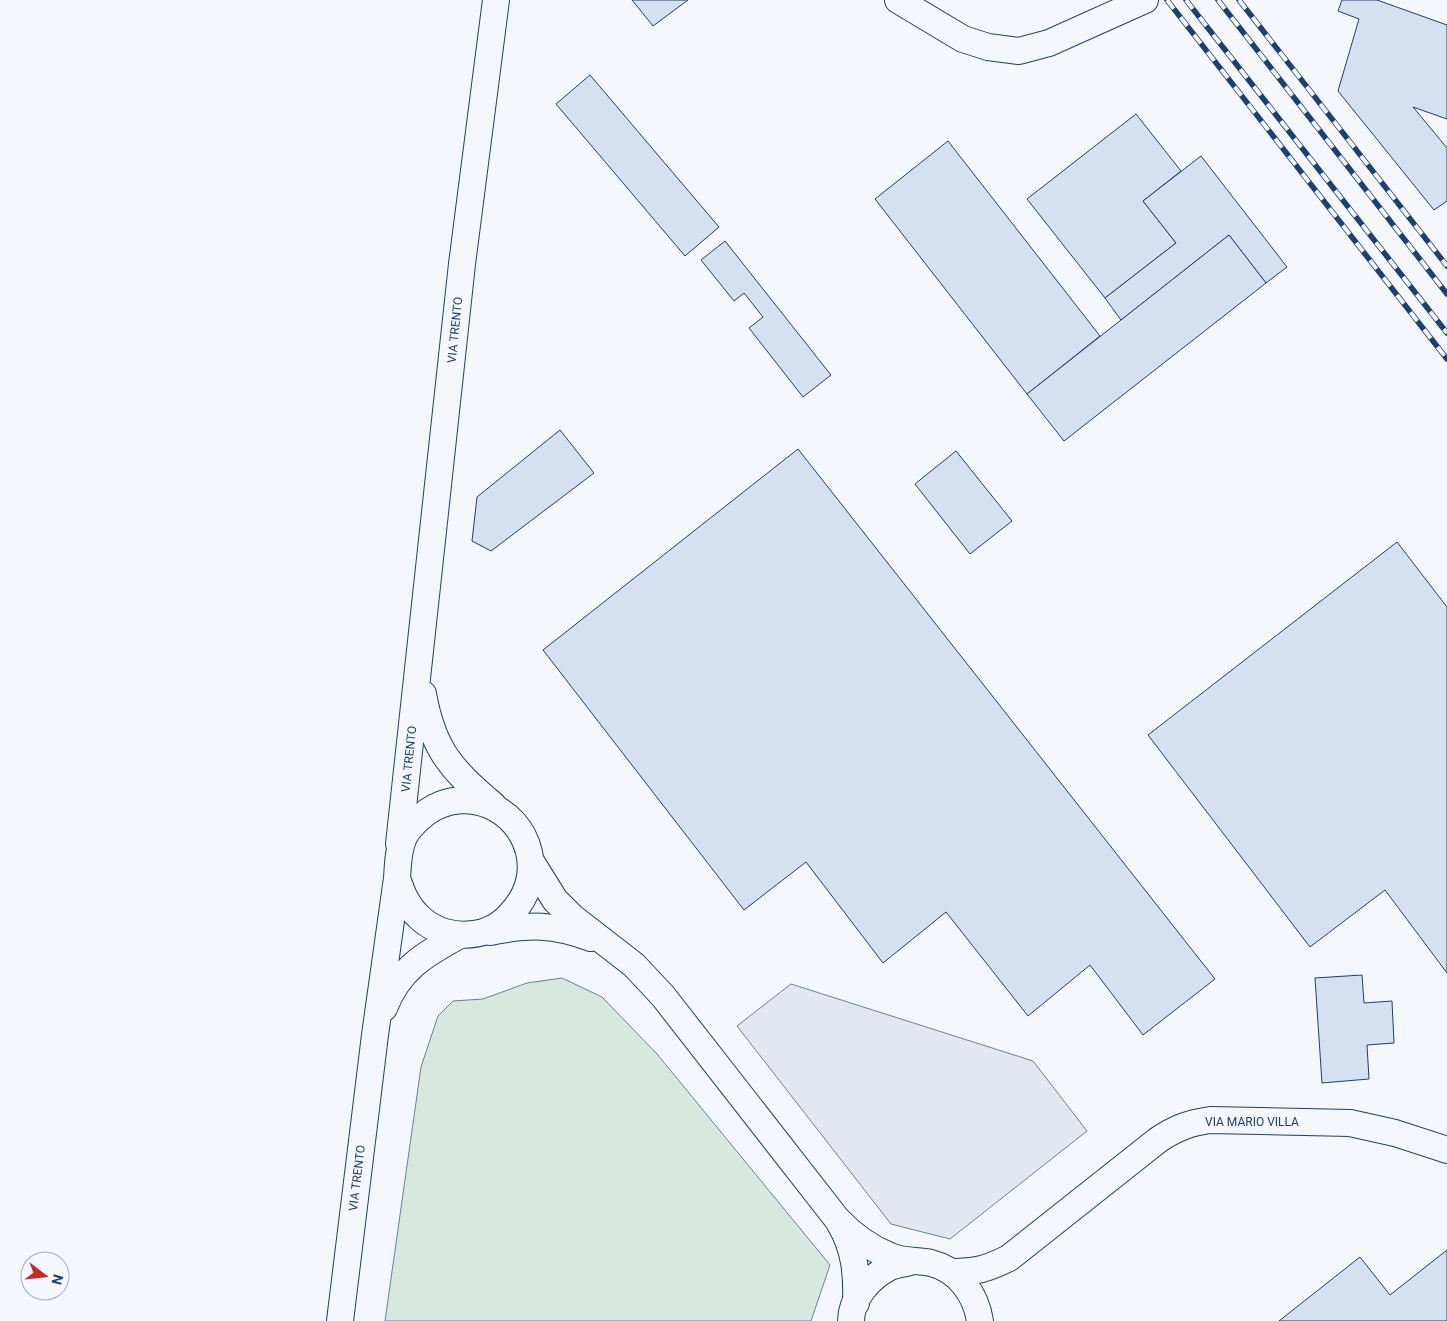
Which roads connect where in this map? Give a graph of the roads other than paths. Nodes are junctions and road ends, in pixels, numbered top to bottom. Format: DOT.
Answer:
graph roads {
  1 [pos="496,0"];
  2 [pos="898,0"];
  3 [pos="1145,0"];
  4 [pos="420,661"];
  5 [pos="498,809"];
  6 [pos="532,863"];
  7 [pos="398,867"];
  8 [pos="471,934"];
  9 [pos="606,944"];
  10 [pos="375,1035"];
  11 [pos="1447,1150"];
  12 [pos="837,1219"];
  13 [pos="1009,1258"];
  14 [pos="910,1262"];
  15 [pos="952,1272"];
  16 [pos="853,1312"];
  17 [pos="340,1321"];
  18 [pos="981,1321"];
  1 -- 4 [label="street, VIA TRENTO"];
  2 -- 3 [label="street"];
  4 -- 5 [label="street, VIA TRENTO"];
  4 -- 7 [label="street, VIA TRENTO"];
  5 -- 6 [label="street, VIA TRENTO"];
  5 -- 7 [label="street, VIA TRENTO"];
  6 -- 8 [label="street, VIA TRENTO"];
  6 -- 9 [label="street"];
  7 -- 8 [label="street, VIA TRENTO"];
  7 -- 10 [label="street, VIA TRENTO"];
  8 -- 9 [label="street"];
  8 -- 10 [label="street, VIA TRENTO"];
  9 -- 12 [label="street"];
  10 -- 17 [label="street, VIA TRENTO"];
  11 -- 13 [label="street, VIA MARIO VILLA"];
  12 -- 14 [label="street"];
  12 -- 16 [label="street"];
  13 -- 15 [label="street, VIA MARIO VILLA"];
  13 -- 18 [label="street, VIA MARIO VILLA"];
  14 -- 15 [label="street"];
  14 -- 16 [label="street"];
  15 -- 18 [label="street"];
}
